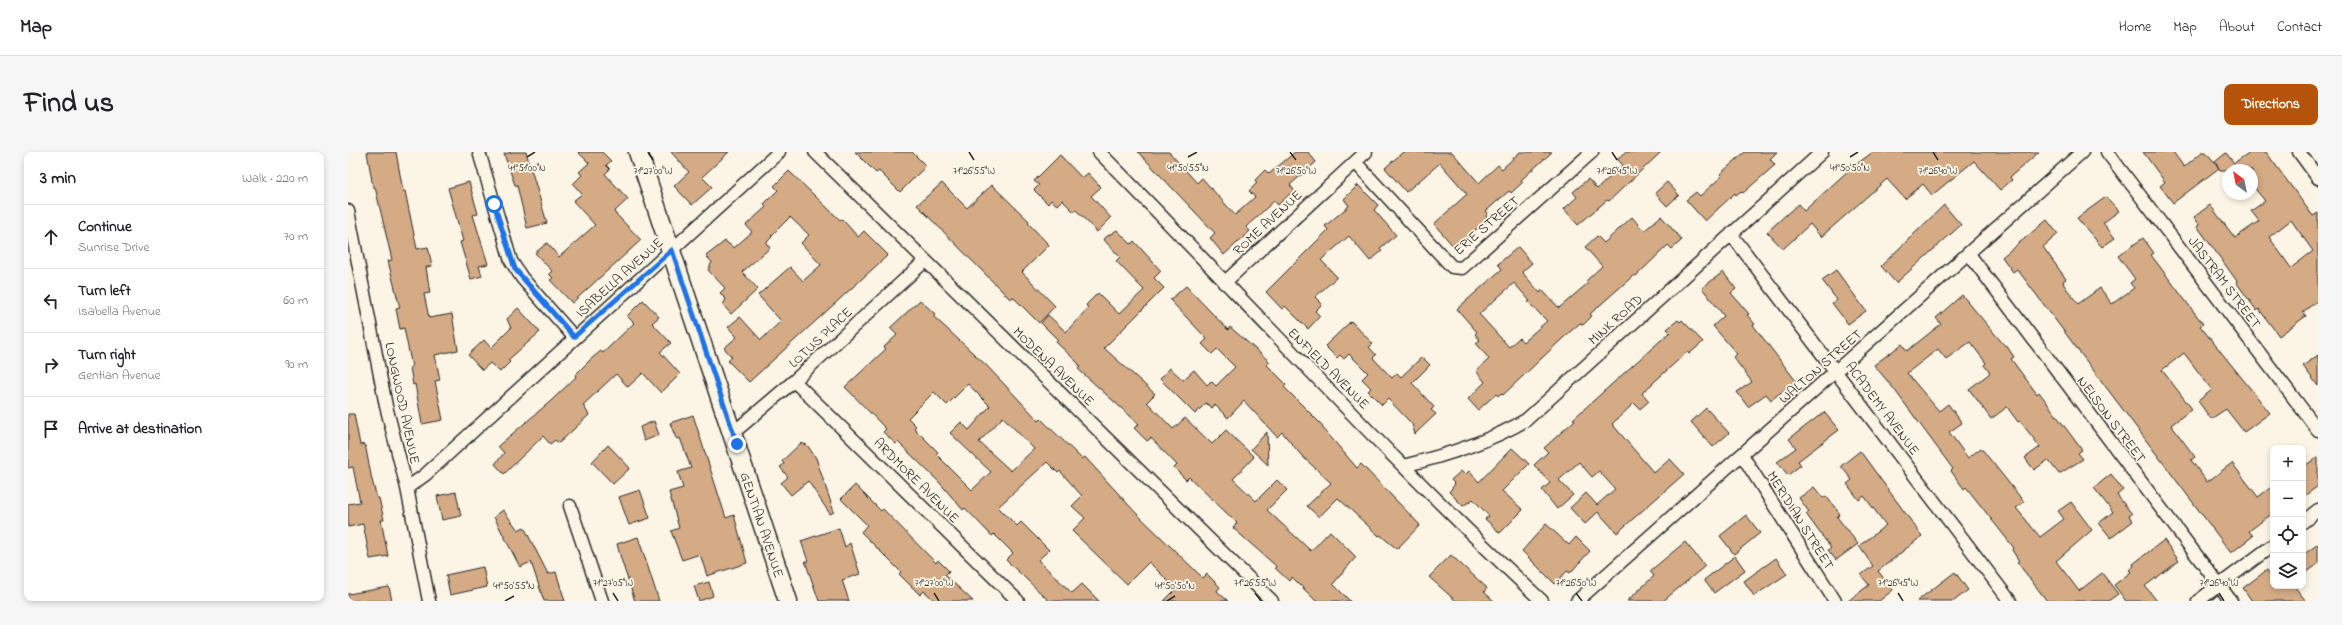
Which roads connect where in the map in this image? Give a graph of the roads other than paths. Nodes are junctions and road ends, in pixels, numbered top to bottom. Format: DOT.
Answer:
graph roads {
  1 [pos="480,152"];
  2 [pos="638,152"];
  3 [pos="779,152"];
  4 [pos="815,152"];
  5 [pos="1366,152"];
  6 [pos="1592,152"];
  7 [pos="1822,152"];
  8 [pos="2082,152"];
  9 [pos="2107,152"];
  10 [pos="2299,152"];
  11 [pos="1101,153"];
  12 [pos="1355,162"];
  13 [pos="2318,178"];
  14 [pos="348,211"];
  15 [pos="1731,234"];
  16 [pos="672,250"];
  17 [pos="1969,254"];
  18 [pos="925,261"];
  19 [pos="1224,283"];
  20 [pos="574,337"];
  21 [pos="1837,372"];
  22 [pos="794,381"];
  23 [pos="2318,430"];
  24 [pos="733,433"];
  25 [pos="1742,455"];
  26 [pos="1403,466"];
  27 [pos="407,488"];
  28 [pos="570,506"];
  29 [pos="2318,510"];
  30 [pos="2306,520"];
  31 [pos="2270,547"];
  32 [pos="2220,586"];
  33 [pos="429,601"];
  34 [pos="602,601"];
  35 [pos="788,601"];
  36 [pos="1018,601"];
  37 [pos="1272,601"];
  38 [pos="1542,601"];
  39 [pos="1577,601"];
  40 [pos="1834,601"];
  41 [pos="2010,601"];
  42 [pos="2198,601"];
  43 [pos="2231,601"];
  1 -- 20 [label="street"];
  2 -- 16 [label="street, GENTIAN AVENUE"];
  3 -- 16 [label="street, ISABELLA AVENUE"];
  4 -- 18 [label="street, MODENA AVENUE"];
  5 -- 12 [label="street, ROME AVENUE"];
  6 -- 12 [label="street, ERIE STREET"];
  7 -- 15 [label="street, MINK ROAD"];
  8 -- 17 [label="street, WALTON STREET"];
  9 -- 23 [label="street, JASTRAM STREET"];
  10 -- 13 [label="street"];
  11 -- 19 [label="street, ENFIELD AVENUE"];
  12 -- 19 [label="street, ROME AVENUE"];
  14 -- 27 [label="street, LONGWOOD AVENUE"];
  15 -- 21 [label="street, ACADEMY AVENUE"];
  15 -- 26 [label="street, MINK ROAD"];
  16 -- 20 [label="street, ISABELLA AVENUE"];
  16 -- 24 [label="street, GENTIAN AVENUE"];
  17 -- 21 [label="street, WALTON STREET"];
  17 -- 32 [label="street, NELSON STREET"];
  18 -- 22 [label="street, LOTUS PLACE"];
  18 -- 37 [label="street, MODENA AVENUE"];
  19 -- 26 [label="street, ENFIELD AVENUE"];
  20 -- 27 [label="street, ISABELLA AVENUE"];
  21 -- 25 [label="street, WALTON STREET"];
  21 -- 41 [label="street, ACADEMY AVENUE"];
  22 -- 24 [label="street, LOTUS PLACE"];
  22 -- 36 [label="street, ARDMORE AVENUE"];
  24 -- 35 [label="street, GENTIAN AVENUE"];
  25 -- 39 [label="street, WALTON STREET"];
  25 -- 40 [label="street, MERIDIAN STREET"];
  26 -- 38 [label="street, ENFIELD AVENUE"];
  27 -- 33 [label="street, LONGWOOD AVENUE"];
  28 -- 34 [label="street"];
  29 -- 30 [label="street"];
  31 -- 32 [label="street"];
  32 -- 42 [label="street"];
  32 -- 43 [label="street, NELSON STREET"];
}
